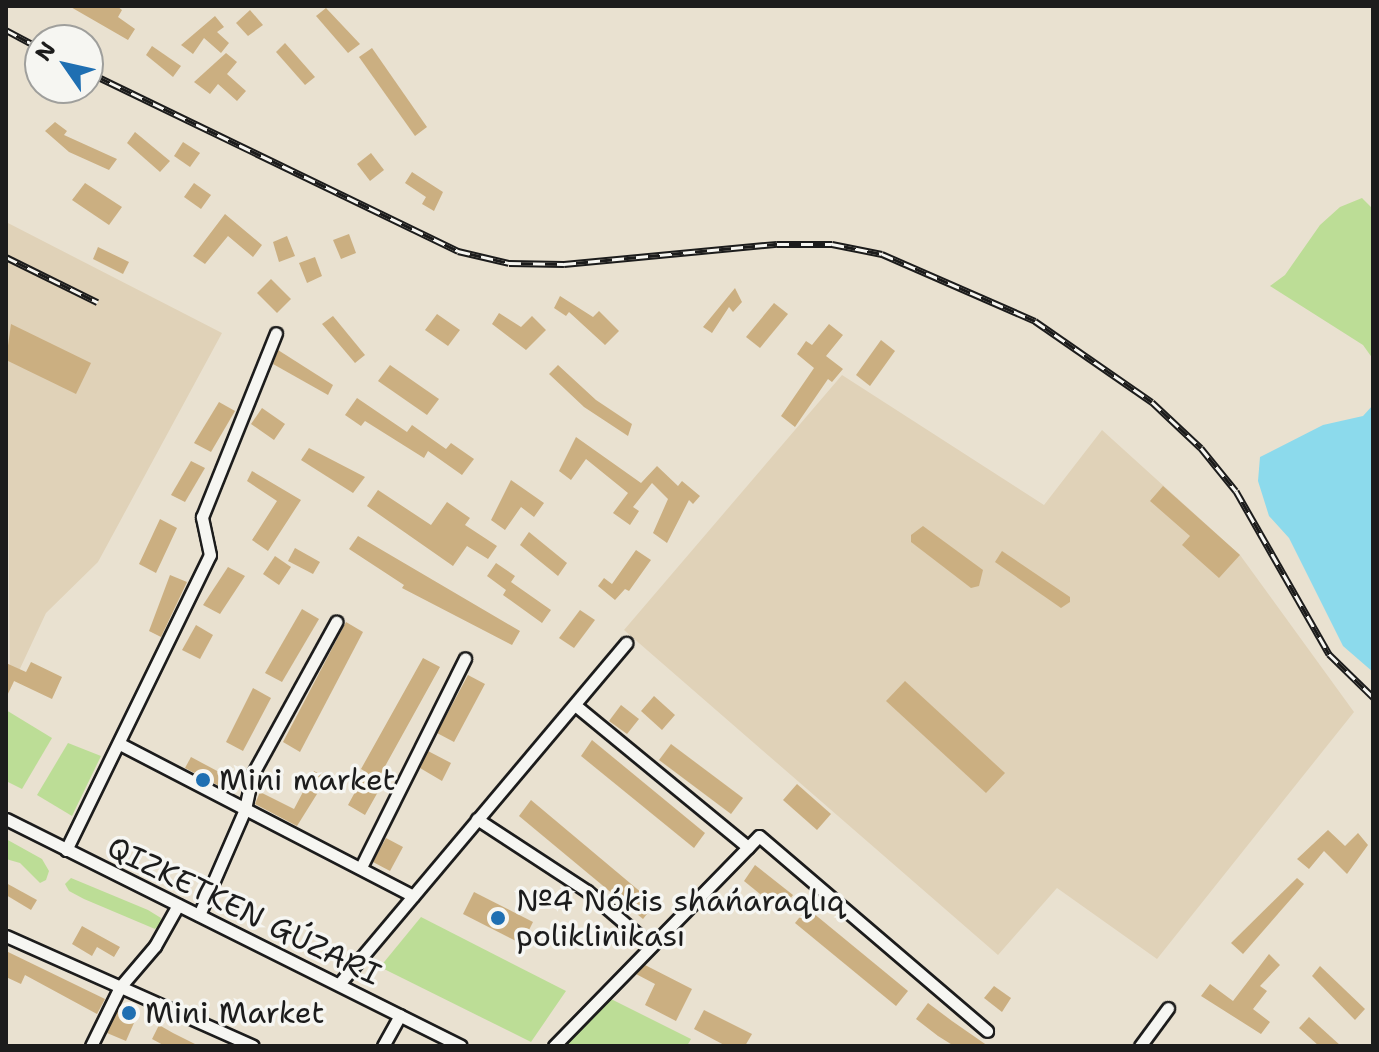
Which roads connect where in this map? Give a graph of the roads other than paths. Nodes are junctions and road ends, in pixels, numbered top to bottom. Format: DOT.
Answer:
graph roads {
  1 [pos="276,333"];
  2 [pos="336,622"];
  3 [pos="626,643"];
  4 [pos="465,658"];
  5 [pos="575,705"];
  6 [pos="120,744"];
  7 [pos="245,809"];
  8 [pos="6,819"];
  9 [pos="477,819"];
  10 [pos="748,847"];
  11 [pos="66,850"];
  12 [pos="361,867"];
  13 [pos="413,896"];
  14 [pos="178,905"];
  15 [pos="199,915"];
  16 [pos="6,936"];
  17 [pos="649,944"];
  18 [pos="339,984"];
  19 [pos="120,987"];
  20 [pos="1168,1008"];
  21 [pos="400,1015"];
  22 [pos="987,1031"];
  23 [pos="91,1046"];
  24 [pos="253,1046"];
  25 [pos="383,1046"];
  26 [pos="461,1046"];
  27 [pos="554,1046"];
  28 [pos="1140,1046"];
  1 -- 6 [label="street"];
  2 -- 7 [label="street"];
  3 -- 5 [label="street"];
  4 -- 12 [label="street"];
  5 -- 9 [label="street"];
  5 -- 10 [label="street"];
  6 -- 7 [label="street"];
  6 -- 11 [label="street"];
  7 -- 12 [label="street"];
  7 -- 15 [label="street"];
  8 -- 11 [label="street"];
  9 -- 13 [label="street"];
  9 -- 17 [label="street"];
  10 -- 17 [label="street"];
  10 -- 22 [label="street"];
  11 -- 14 [label="street"];
  12 -- 13 [label="street"];
  13 -- 18 [label="street"];
  14 -- 15 [label="street"];
  14 -- 19 [label="street"];
  15 -- 18 [label="street"];
  16 -- 19 [label="street"];
  17 -- 27 [label="street"];
  18 -- 21 [label="street"];
  19 -- 23 [label="street"];
  19 -- 24 [label="street"];
  20 -- 28 [label="street"];
  21 -- 25 [label="street"];
  21 -- 26 [label="street"];
}
